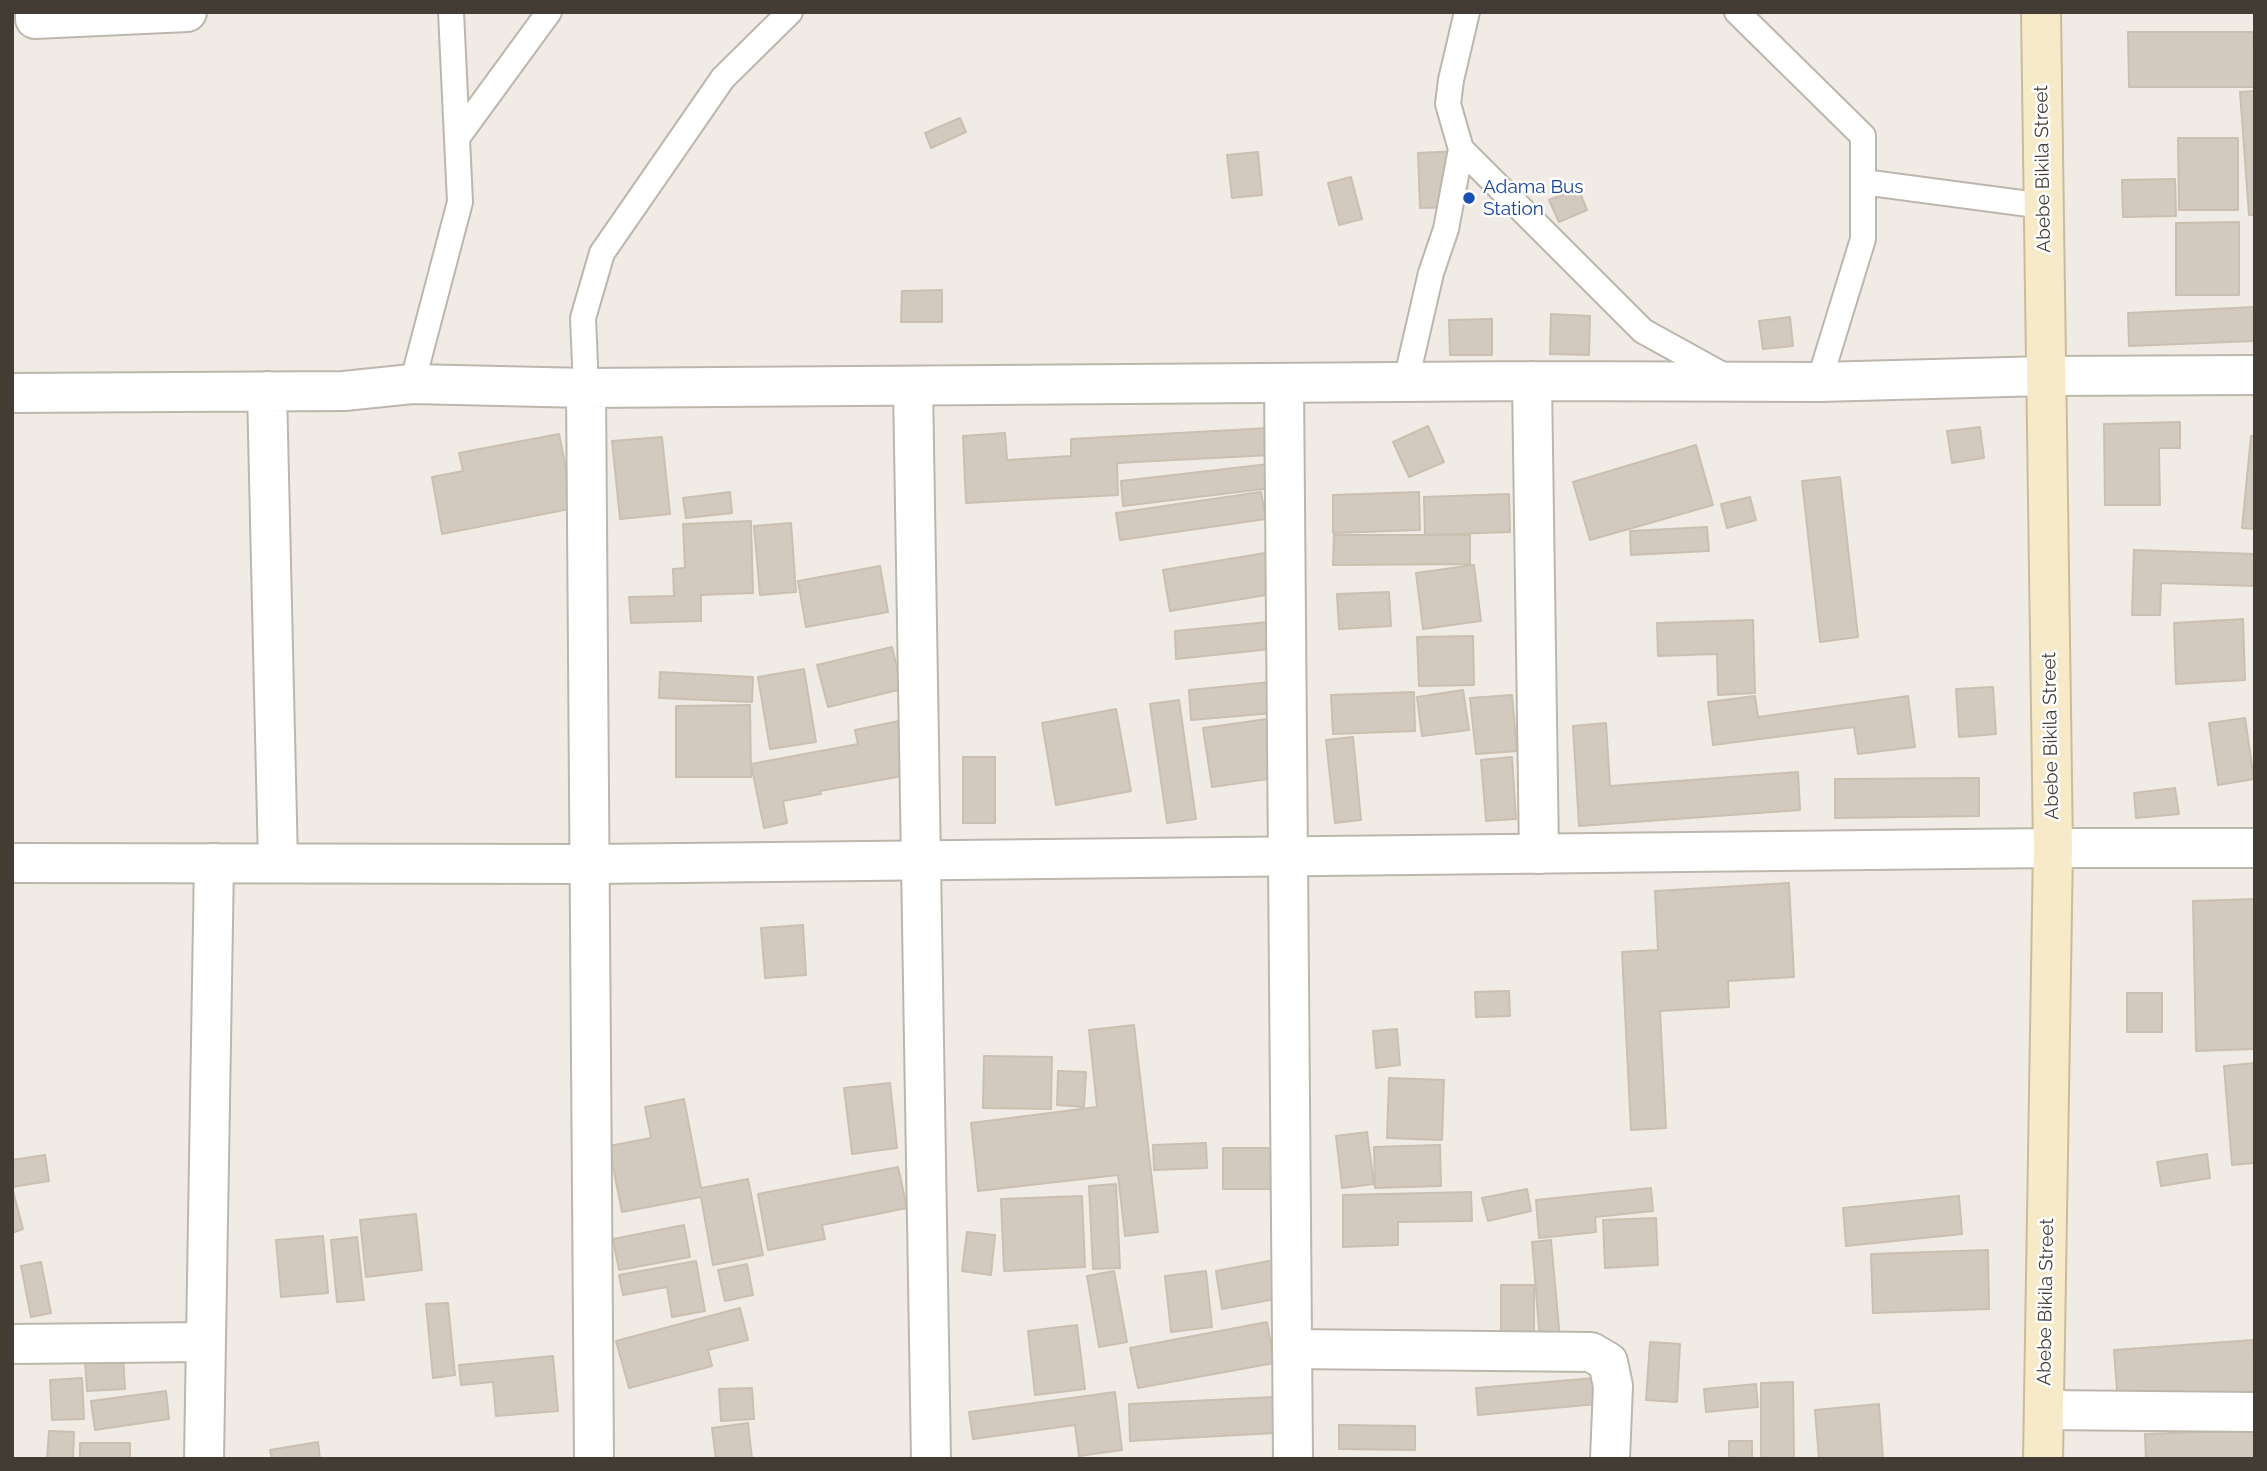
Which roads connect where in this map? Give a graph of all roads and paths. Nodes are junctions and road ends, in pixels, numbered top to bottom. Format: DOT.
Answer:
graph roads {
  1 [pos="35,12"];
  2 [pos="187,12"];
  3 [pos="451,12"];
  4 [pos="549,12"];
  5 [pos="790,12"];
  6 [pos="1467,12"];
  7 [pos="1737,12"];
  8 [pos="2041,12"];
  9 [pos="457,138"];
  10 [pos="1461,149"];
  11 [pos="1863,182"];
  12 [pos="2044,206"];
  13 [pos="2255,375"];
  14 [pos="2046,376"];
  15 [pos="1532,380"];
  16 [pos="1406,382"];
  17 [pos="1735,382"];
  18 [pos="1819,382"];
  19 [pos="1284,383"];
  20 [pos="412,384"];
  21 [pos="913,386"];
  22 [pos="586,388"];
  23 [pos="267,391"];
  24 [pos="12,393"];
  25 [pos="2053,848"];
  26 [pos="2255,848"];
  27 [pos="1539,854"];
  28 [pos="1287,856"];
  29 [pos="921,861"];
  30 [pos="12,863"];
  31 [pos="214,863"];
  32 [pos="278,863"];
  33 [pos="590,864"];
  34 [pos="206,1342"];
  35 [pos="12,1344"];
  36 [pos="1292,1349"];
  37 [pos="2044,1410"];
  38 [pos="2255,1412"];
  39 [pos="204,1459"];
  40 [pos="594,1459"];
  41 [pos="931,1459"];
  42 [pos="1293,1459"];
  43 [pos="1610,1459"];
  44 [pos="2043,1459"];
  1 -- 2 [label="street"];
  3 -- 9 [label="lane"];
  4 -- 9 [label="lane"];
  5 -- 22 [label="lane"];
  6 -- 10 [label="lane"];
  7 -- 11 [label="lane"];
  8 -- 12 [label="main road, Abebe Bikila Street"];
  9 -- 20 [label="lane"];
  10 -- 16 [label="lane"];
  10 -- 17 [label="lane"];
  11 -- 12 [label="lane"];
  11 -- 18 [label="lane"];
  12 -- 14 [label="main road, Abebe Bikila Street"];
  13 -- 14 [label="street"];
  14 -- 18 [label="street"];
  14 -- 25 [label="main road, Abebe Bikila Street"];
  15 -- 16 [label="street"];
  15 -- 17 [label="street"];
  15 -- 27 [label="street"];
  16 -- 19 [label="street"];
  17 -- 18 [label="street"];
  19 -- 21 [label="street"];
  19 -- 28 [label="street"];
  20 -- 22 [label="street"];
  20 -- 23 [label="street"];
  21 -- 22 [label="street"];
  21 -- 29 [label="street"];
  22 -- 33 [label="street"];
  23 -- 24 [label="street"];
  23 -- 32 [label="street"];
  25 -- 26 [label="street"];
  25 -- 27 [label="street"];
  25 -- 37 [label="main road, Abebe Bikila Street"];
  27 -- 28 [label="street"];
  28 -- 29 [label="street"];
  28 -- 36 [label="street"];
  29 -- 33 [label="street"];
  29 -- 41 [label="street"];
  30 -- 31 [label="street"];
  31 -- 32 [label="street"];
  31 -- 34 [label="street"];
  32 -- 33 [label="street"];
  33 -- 40 [label="street"];
  34 -- 35 [label="street"];
  34 -- 39 [label="street"];
  36 -- 42 [label="street"];
  36 -- 43 [label="street"];
  37 -- 38 [label="street"];
  37 -- 44 [label="main road, Abebe Bikila Street"];
}
